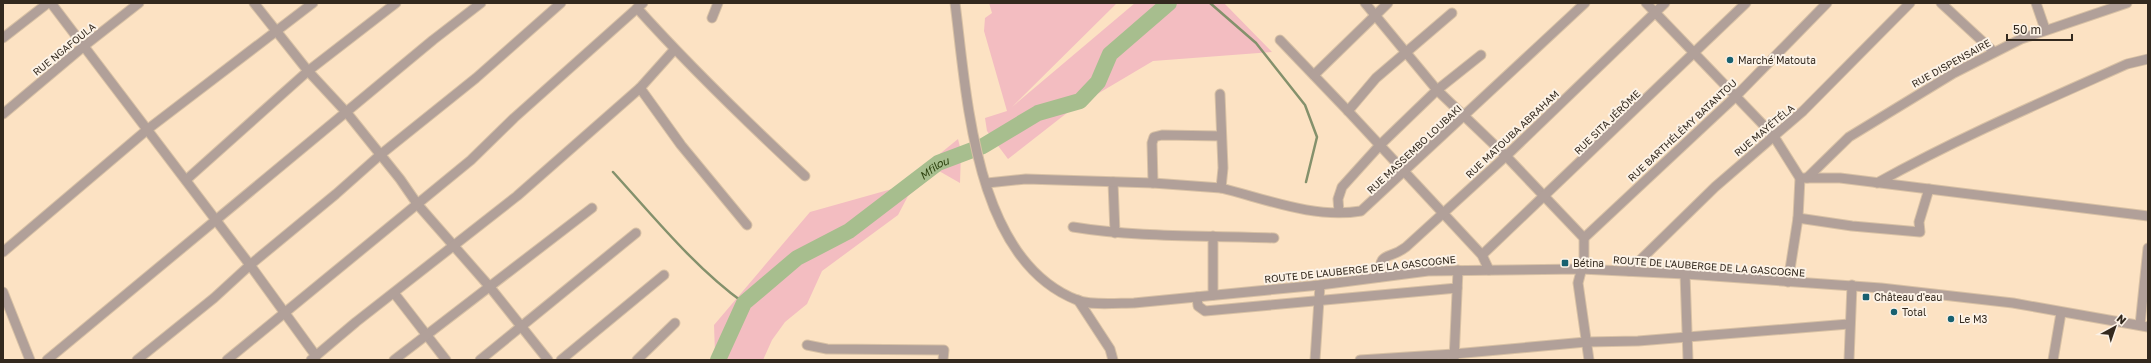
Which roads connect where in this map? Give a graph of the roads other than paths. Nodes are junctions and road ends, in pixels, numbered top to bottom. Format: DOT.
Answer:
graph roads {
  1 [pos="48,3"];
  2 [pos="51,3"];
  3 [pos="139,3"];
  4 [pos="254,3"];
  5 [pos="313,3"];
  6 [pos="396,3"];
  7 [pos="480,3"];
  8 [pos="561,3"];
  9 [pos="718,3"];
  10 [pos="955,3"];
  11 [pos="1365,3"];
  12 [pos="1388,3"];
  13 [pos="1585,3"];
  14 [pos="1646,3"];
  15 [pos="1665,3"];
  16 [pos="1746,3"];
  17 [pos="1827,3"];
  18 [pos="1910,3"];
  19 [pos="2036,3"];
  20 [pos="2127,3"];
  21 [pos="1945,4"];
  22 [pos="640,6"];
  23 [pos="2101,7"];
  24 [pos="1655,12"];
  25 [pos="1452,13"];
  26 [pos="1375,16"];
  27 [pos="712,18"];
  28 [pos="2045,29"];
  29 [pos="276,32"];
  30 [pos="3,38"];
  31 [pos="1280,40"];
  32 [pos="84,46"];
  33 [pos="674,50"];
  34 [pos="1994,52"];
  35 [pos="1406,53"];
  36 [pos="1694,53"];
  37 [pos="1481,55"];
  38 [pos="2148,58"];
  39 [pos="308,71"];
  40 [pos="1314,75"];
  41 [pos="640,88"];
  42 [pos="1438,90"];
  43 [pos="1220,94"];
  44 [pos="1735,96"];
  45 [pos="1348,111"];
  46 [pos="347,113"];
  47 [pos="3,114"];
  48 [pos="1465,116"];
  49 [pos="148,129"];
  50 [pos="1774,135"];
  51 [pos="1221,136"];
  52 [pos="1380,145"];
  53 [pos="380,155"];
  54 [pos="1506,156"];
  55 [pos="1405,171"];
  56 [pos="805,176"];
  57 [pos="1803,178"];
  58 [pos="186,180"];
  59 [pos="1113,182"];
  60 [pos="1153,183"];
  61 [pos="1877,183"];
  62 [pos="987,184"];
  63 [pos="1221,188"];
  64 [pos="1930,189"];
  65 [pos="1545,197"];
  66 [pos="418,205"];
  67 [pos="592,208"];
  68 [pos="1339,212"];
  69 [pos="1443,213"];
  70 [pos="2148,216"];
  71 [pos="1798,218"];
  72 [pos="216,220"];
  73 [pos="747,225"];
  74 [pos="1073,227"];
  75 [pos="636,233"];
  76 [pos="1115,233"];
  77 [pos="1213,236"];
  78 [pos="1274,238"];
  79 [pos="1584,238"];
  80 [pos="453,245"];
  81 [pos="2148,248"];
  82 [pos="3,252"];
  83 [pos="1482,256"];
  84 [pos="250,265"];
  85 [pos="1581,269"];
  86 [pos="1458,270"];
  87 [pos="1489,270"];
  88 [pos="1629,271"];
  89 [pos="1685,274"];
  90 [pos="664,275"];
  91 [pos="1379,277"];
  92 [pos="1788,282"];
  93 [pos="1320,285"];
  94 [pos="1852,285"];
  95 [pos="489,286"];
  96 [pos="1457,288"];
  97 [pos="1266,291"];
  98 [pos="3,292"];
  99 [pos="394,293"];
  100 [pos="1216,294"];
  101 [pos="1197,297"];
  102 [pos="1078,300"];
  103 [pos="1319,301"];
  104 [pos="1266,306"];
  105 [pos="1222,310"];
  106 [pos="2061,312"];
  107 [pos="285,314"];
  108 [pos="675,323"];
  109 [pos="1849,324"];
  110 [pos="2144,326"];
  111 [pos="521,328"];
  112 [pos="426,335"];
  113 [pos="1687,336"];
  114 [pos="1586,342"];
  115 [pos="806,345"];
  116 [pos="1454,357"];
  117 [pos="314,358"];
  118 [pos="30,360"];
  119 [pos="47,360"];
  120 [pos="137,360"];
  121 [pos="226,360"];
  122 [pos="394,360"];
  123 [pos="446,360"];
  124 [pos="480,360"];
  125 [pos="548,360"];
  126 [pos="561,360"];
  127 [pos="637,360"];
  128 [pos="943,360"];
  129 [pos="1113,360"];
  130 [pos="1315,360"];
  131 [pos="1360,360"];
  132 [pos="1589,360"];
  133 [pos="1688,360"];
  134 [pos="1849,360"];
  135 [pos="2053,360"];
  1 -- 30 [label="street"];
  2 -- 32 [label="street"];
  3 -- 32 [label="street, RUE NGAFOULA"];
  4 -- 29 [label="street"];
  5 -- 29 [label="street"];
  6 -- 39 [label="street"];
  7 -- 46 [label="street"];
  8 -- 53 [label="street"];
  9 -- 27 [label="street"];
  10 -- 62 [label="street, ROUTE DE L'AUBERGE DE LA GASCOGNE"];
  11 -- 26 [label="street"];
  12 -- 26 [label="street"];
  13 -- 48 [label="street, RUE MASSEMBO LOUBAKI"];
  14 -- 24 [label="street"];
  15 -- 24 [label="street, RUE MATOUBA ABRAHAM"];
  16 -- 36 [label="street, RUE SITA JÉRÔME"];
  17 -- 44 [label="street, RUE BARTHÉLÉMY BATANTOU"];
  18 -- 50 [label="street, RUE MAYÉTÉLA"];
  19 -- 28 [label="street"];
  20 -- 23 [label="street, RUE DISPENSAIRE"];
  21 -- 34 [label="street"];
  22 -- 33 [label="street"];
  22 -- 66 [label="street"];
  23 -- 28 [label="street, RUE DISPENSAIRE"];
  24 -- 36 [label="street"];
  24 -- 54 [label="street, RUE MATOUBA ABRAHAM"];
  25 -- 35 [label="street"];
  26 -- 35 [label="street"];
  26 -- 40 [label="street"];
  28 -- 34 [label="street, RUE DISPENSAIRE"];
  29 -- 39 [label="street"];
  29 -- 49 [label="street"];
  31 -- 40 [label="street"];
  32 -- 47 [label="street, RUE NGAFOULA"];
  32 -- 49 [label="street"];
  33 -- 41 [label="street"];
  33 -- 56 [label="street"];
  34 -- 57 [label="street, RUE DISPENSAIRE"];
  35 -- 42 [label="street"];
  35 -- 45 [label="street"];
  36 -- 44 [label="street"];
  36 -- 65 [label="street, RUE SITA JÉRÔME"];
  37 -- 42 [label="street"];
  38 -- 61 [label="street"];
  39 -- 46 [label="street"];
  39 -- 58 [label="street"];
  40 -- 45 [label="street"];
  41 -- 73 [label="street"];
  41 -- 80 [label="street"];
  42 -- 48 [label="street"];
  42 -- 52 [label="street"];
  43 -- 51 [label="street"];
  44 -- 50 [label="street"];
  44 -- 79 [label="street, RUE BARTHÉLÉMY BATANTOU"];
  45 -- 52 [label="street"];
  46 -- 53 [label="street"];
  46 -- 72 [label="street"];
  48 -- 54 [label="street"];
  48 -- 55 [label="street, RUE MASSEMBO LOUBAKI"];
  49 -- 58 [label="street"];
  49 -- 82 [label="street"];
  50 -- 57 [label="street"];
  50 -- 88 [label="street, RUE MAYÉTÉLA"];
  51 -- 60 [label="street"];
  51 -- 63 [label="street"];
  52 -- 55 [label="street"];
  52 -- 68 [label="street"];
  53 -- 66 [label="street"];
  53 -- 84 [label="street"];
  54 -- 65 [label="street"];
  54 -- 69 [label="street, RUE MATOUBA ABRAHAM"];
  55 -- 68 [label="street, RUE MASSEMBO LOUBAKI"];
  55 -- 69 [label="street"];
  57 -- 61 [label="street"];
  57 -- 71 [label="street"];
  58 -- 72 [label="street"];
  59 -- 60 [label="street, RUE MASSEMBO LOUBAKI"];
  59 -- 62 [label="street, RUE MASSEMBO LOUBAKI"];
  59 -- 76 [label="street"];
  60 -- 63 [label="street, RUE MASSEMBO LOUBAKI"];
  61 -- 64 [label="street"];
  62 -- 102 [label="street, ROUTE DE L'AUBERGE DE LA GASCOGNE"];
  63 -- 68 [label="street, RUE MASSEMBO LOUBAKI"];
  64 -- 70 [label="street"];
  64 -- 71 [label="street"];
  65 -- 79 [label="street"];
  65 -- 83 [label="street, RUE SITA JÉRÔME"];
  66 -- 80 [label="street"];
  66 -- 107 [label="street"];
  67 -- 95 [label="street"];
  69 -- 83 [label="street"];
  69 -- 91 [label="street, RUE MATOUBA ABRAHAM"];
  71 -- 92 [label="street"];
  72 -- 84 [label="street"];
  72 -- 119 [label="street"];
  74 -- 76 [label="street"];
  75 -- 111 [label="street"];
  76 -- 77 [label="street"];
  77 -- 78 [label="street"];
  77 -- 100 [label="street"];
  79 -- 85 [label="street"];
  80 -- 95 [label="street"];
  80 -- 99 [label="street"];
  81 -- 110 [label="street"];
  83 -- 87 [label="street"];
  84 -- 107 [label="street"];
  84 -- 120 [label="street"];
  85 -- 87 [label="street, ROUTE DE L'AUBERGE DE LA GASCOGNE"];
  85 -- 88 [label="street, ROUTE DE L'AUBERGE DE LA GASCOGNE"];
  85 -- 114 [label="street"];
  86 -- 87 [label="street, ROUTE DE L'AUBERGE DE LA GASCOGNE"];
  86 -- 91 [label="street, ROUTE DE L'AUBERGE DE LA GASCOGNE"];
  86 -- 96 [label="street"];
  88 -- 89 [label="street, ROUTE DE L'AUBERGE DE LA GASCOGNE"];
  89 -- 92 [label="street, ROUTE DE L'AUBERGE DE LA GASCOGNE"];
  89 -- 113 [label="street"];
  90 -- 126 [label="street"];
  91 -- 93 [label="street, ROUTE DE L'AUBERGE DE LA GASCOGNE"];
  92 -- 94 [label="street, ROUTE DE L'AUBERGE DE LA GASCOGNE"];
  93 -- 97 [label="street, ROUTE DE L'AUBERGE DE LA GASCOGNE"];
  93 -- 103 [label="street"];
  94 -- 106 [label="street, ROUTE DE L'AUBERGE DE LA GASCOGNE"];
  94 -- 109 [label="street"];
  95 -- 111 [label="street"];
  95 -- 112 [label="street"];
  96 -- 103 [label="street"];
  96 -- 116 [label="street"];
  97 -- 100 [label="street, ROUTE DE L'AUBERGE DE LA GASCOGNE"];
  97 -- 104 [label="street"];
  98 -- 118 [label="street"];
  99 -- 112 [label="street"];
  99 -- 117 [label="street"];
  100 -- 101 [label="street, ROUTE DE L'AUBERGE DE LA GASCOGNE"];
  100 -- 105 [label="street"];
  101 -- 102 [label="street, ROUTE DE L'AUBERGE DE LA GASCOGNE"];
  101 -- 105 [label="street"];
  102 -- 129 [label="street"];
  103 -- 104 [label="street"];
  103 -- 130 [label="street"];
  104 -- 105 [label="street"];
  106 -- 110 [label="street, ROUTE DE L'AUBERGE DE LA GASCOGNE"];
  106 -- 135 [label="street"];
  107 -- 117 [label="street"];
  107 -- 121 [label="street"];
  108 -- 127 [label="street"];
  109 -- 113 [label="street"];
  109 -- 134 [label="street"];
  111 -- 124 [label="street"];
  111 -- 125 [label="street"];
  112 -- 122 [label="street"];
  112 -- 123 [label="street"];
  113 -- 114 [label="street"];
  113 -- 133 [label="street"];
  114 -- 116 [label="street"];
  114 -- 132 [label="street"];
  115 -- 128 [label="street"];
  116 -- 131 [label="street"];
}
